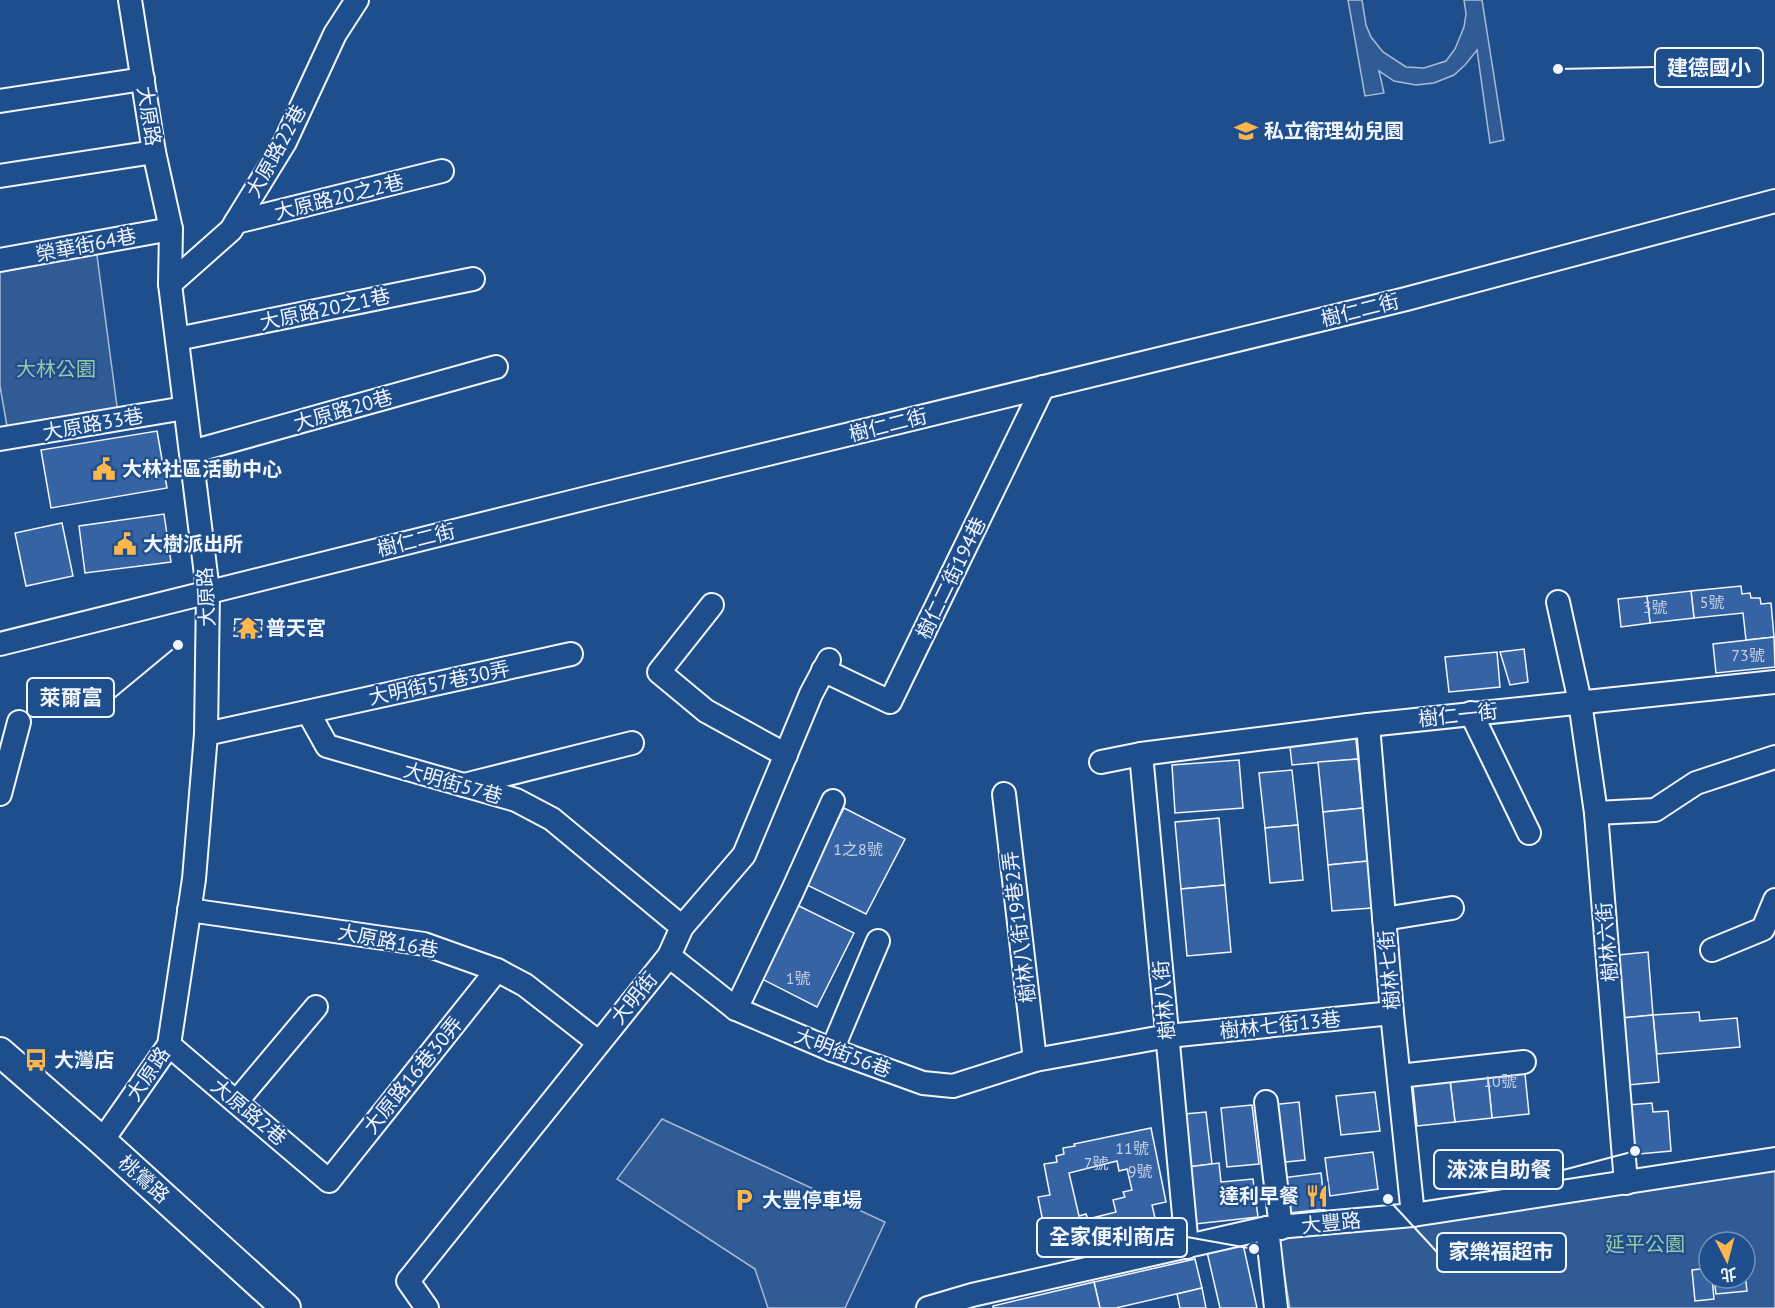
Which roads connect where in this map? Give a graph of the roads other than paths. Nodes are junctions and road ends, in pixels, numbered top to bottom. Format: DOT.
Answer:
graph roads {
  1 [pos="130,0"];
  2 [pos="357,0"];
  3 [pos="143,79"];
  4 [pos="0,101"];
  5 [pos="154,152"];
  6 [pos="442,171"];
  7 [pos="0,176"];
  8 [pos="1775,201"];
  9 [pos="236,222"];
  10 [pos="171,229"];
  11 [pos="0,261"];
  12 [pos="474,279"];
  13 [pos="170,284"];
  14 [pos="177,339"];
  15 [pos="496,367"];
  16 [pos="1043,387"];
  17 [pos="185,408"];
  18 [pos="0,439"];
  19 [pos="191,452"];
  20 [pos="208,591"];
  21 [pos="1558,602"];
  22 [pos="712,605"];
  23 [pos="0,644"];
  24 [pos="571,654"];
  25 [pos="826,665"];
  26 [pos="1775,682"];
  27 [pos="1580,702"];
  28 [pos="308,712"];
  29 [pos="1471,714"];
  30 [pos="19,722"];
  31 [pos="1368,725"];
  32 [pos="206,734"];
  33 [pos="632,744"];
  34 [pos="1141,754"];
  35 [pos="786,755"];
  36 [pos="1775,758"];
  37 [pos="1101,762"];
  38 [pos="462,785"];
  39 [pos="0,794"];
  40 [pos="1004,794"];
  41 [pos="833,801"];
  42 [pos="1596,813"];
  43 [pos="1529,833"];
  44 [pos="1775,900"];
  45 [pos="1452,908"];
  46 [pos="189,910"];
  47 [pos="1384,919"];
  48 [pos="682,927"];
  49 [pos="878,941"];
  50 [pos="1712,950"];
  51 [pos="669,956"];
  52 [pos="497,970"];
  53 [pos="316,1007"];
  54 [pos="736,1009"];
  55 [pos="1392,1013"];
  56 [pos="1168,1036"];
  57 [pos="598,1042"];
  58 [pos="169,1045"];
  59 [pos="832,1050"];
  60 [pos="0,1052"];
  61 [pos="1035,1060"];
  62 [pos="1524,1062"];
  63 [pos="1399,1076"];
  64 [pos="237,1101"];
  65 [pos="1266,1102"];
  66 [pos="102,1141"];
  67 [pos="1775,1159"];
  68 [pos="329,1181"];
  69 [pos="1626,1182"];
  70 [pos="1413,1215"];
  71 [pos="1274,1228"];
  72 [pos="1187,1247"];
  73 [pos="973,1302"];
  74 [pos="286,1308"];
  75 [pos="427,1308"];
  76 [pos="928,1308"];
  77 [pos="1276,1308"];
  1 -- 3 [label="street, 大原路"];
  2 -- 9 [label="street, 大原路22巷"];
  3 -- 4 [label="street"];
  3 -- 5 [label="street, 大原路"];
  5 -- 7 [label="street"];
  5 -- 10 [label="street, 大原路"];
  6 -- 9 [label="street, 大原路20之2巷"];
  8 -- 16 [label="street, 樹仁二街"];
  9 -- 13 [label="street, 大原路22巷"];
  10 -- 11 [label="street, 榮華街64巷"];
  10 -- 13 [label="street, 大原路"];
  12 -- 14 [label="street, 大原路20之1巷"];
  13 -- 14 [label="street, 大原路"];
  14 -- 17 [label="street, 大原路"];
  15 -- 19 [label="street, 大原路20巷"];
  16 -- 20 [label="street, 樹仁二街"];
  16 -- 25 [label="street, 樹仁二街194巷"];
  17 -- 18 [label="street, 大原路33巷"];
  17 -- 19 [label="street, 大原路"];
  19 -- 20 [label="street, 大原路"];
  20 -- 23 [label="street, 樹仁二街"];
  20 -- 32 [label="street, 大原路"];
  21 -- 27 [label="street, 樹林六街"];
  22 -- 35 [label="street"];
  24 -- 28 [label="street, 大明街57巷30弄"];
  25 -- 35 [label="street, 大明街"];
  26 -- 27 [label="street, 樹仁一街"];
  27 -- 29 [label="street, 樹仁一街"];
  27 -- 42 [label="street, 樹林六街"];
  28 -- 32 [label="street"];
  28 -- 38 [label="street, 大明街57巷"];
  29 -- 31 [label="street, 樹仁一街"];
  29 -- 43 [label="street"];
  30 -- 39 [label="street"];
  31 -- 34 [label="street, 樹仁一街"];
  31 -- 47 [label="street, 樹林七街"];
  32 -- 46 [label="street, 大原路"];
  33 -- 38 [label="street"];
  34 -- 37 [label="street, 樹仁一街"];
  34 -- 56 [label="street, 樹林八街"];
  35 -- 48 [label="street, 大明街"];
  36 -- 42 [label="street"];
  38 -- 48 [label="street, 大明街57巷"];
  40 -- 61 [label="street, 樹林八街19巷2弄"];
  41 -- 54 [label="street"];
  42 -- 69 [label="street, 樹林六街"];
  44 -- 50 [label="street"];
  45 -- 47 [label="street"];
  46 -- 52 [label="street, 大原路16巷"];
  46 -- 58 [label="street, 大原路"];
  47 -- 55 [label="street, 樹林七街"];
  48 -- 51 [label="street, 大明街"];
  49 -- 59 [label="street"];
  51 -- 54 [label="street, 大明街56巷"];
  51 -- 57 [label="street, 大明街"];
  52 -- 57 [label="street, 大原路16巷"];
  52 -- 68 [label="street, 大原路16巷30弄"];
  53 -- 64 [label="street"];
  54 -- 59 [label="street, 大明街56巷"];
  55 -- 56 [label="street, 樹林七街13巷"];
  55 -- 63 [label="street, 樹林七街"];
  56 -- 61 [label="street, 樹林七街13巷"];
  56 -- 72 [label="street, 樹林八街"];
  57 -- 75 [label="street, 大明街"];
  58 -- 64 [label="street, 大原路2巷"];
  58 -- 66 [label="street, 大原路"];
  59 -- 61 [label="street, 大明街56巷"];
  60 -- 66 [label="main road, 桃鶯路"];
  62 -- 63 [label="street"];
  63 -- 70 [label="street, 樹林七街"];
  64 -- 68 [label="street, 大原路2巷"];
  65 -- 71 [label="street"];
  66 -- 74 [label="main road, 桃鶯路"];
  67 -- 69 [label="street, 大豐路"];
  69 -- 70 [label="street, 大豐路"];
  70 -- 71 [label="street, 大豐路"];
  71 -- 72 [label="street, 大豐路"];
  71 -- 77 [label="street"];
  72 -- 73 [label="street, 大豐路"];
  73 -- 76 [label="street, 大豐路"];
}
